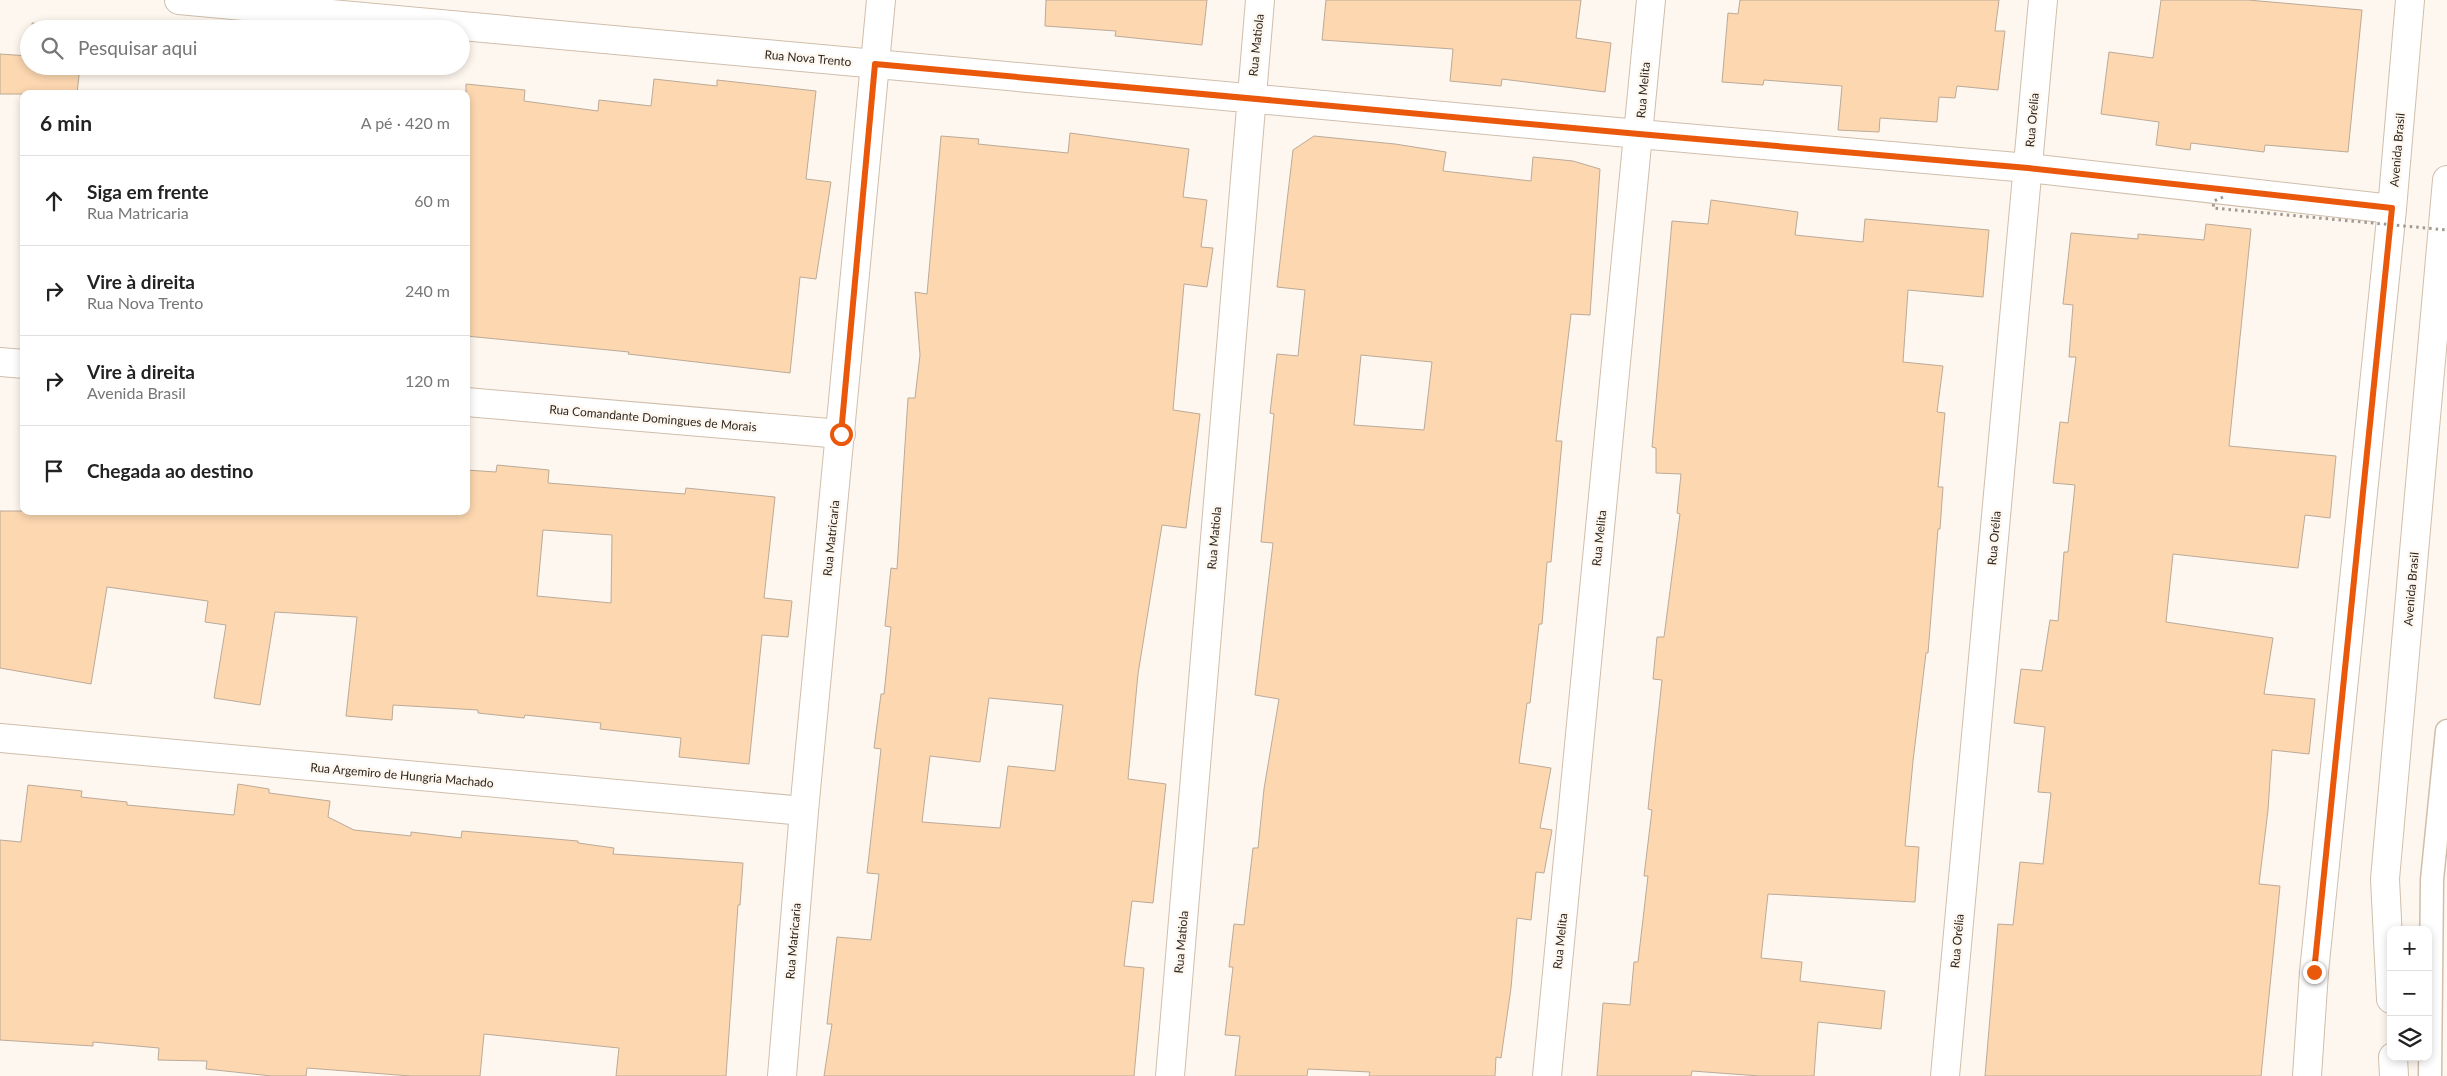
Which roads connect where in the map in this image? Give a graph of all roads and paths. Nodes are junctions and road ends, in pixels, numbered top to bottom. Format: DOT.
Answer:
graph roads {
  1 [pos="178,0"];
  2 [pos="881,0"];
  3 [pos="1260,0"];
  4 [pos="1651,0"];
  5 [pos="2043,0"];
  6 [pos="2410,0"];
  7 [pos="396,20"];
  8 [pos="470,27"];
  9 [pos="875,64"];
  10 [pos="1250,99"];
  11 [pos="1639,134"];
  12 [pos="2028,168"];
  13 [pos="2447,180"];
  14 [pos="2223,197"];
  15 [pos="2392,208"];
  16 [pos="2447,230"];
  17 [pos="0,362"];
  18 [pos="20,364"];
  19 [pos="470,402"];
  20 [pos="841,434"];
  21 [pos="2447,731"];
  22 [pos="0,738"];
  23 [pos="804,811"];
  24 [pos="2390,971"];
  25 [pos="2393,1061"];
  26 [pos="782,1076"];
  27 [pos="1170,1076"];
  28 [pos="1547,1076"];
  29 [pos="1945,1076"];
  30 [pos="2307,1076"];
  31 [pos="2394,1076"];
  32 [pos="2430,1076"];
  1 -- 7 [label="main road, Rua Nova Trento"];
  2 -- 9 [label="main road, Rua Matricaria"];
  3 -- 10 [label="main road, Rua Matiola"];
  4 -- 11 [label="main road, Rua Melita"];
  5 -- 12 [label="main road, Rua Orélia"];
  6 -- 15 [label="main road, Avenida Brasil"];
  8 -- 9 [label="main road, Rua Nova Trento"];
  9 -- 10 [label="main road, Rua Nova Trento"];
  9 -- 20 [label="main road, Rua Matricaria"];
  10 -- 11 [label="main road, Rua Nova Trento"];
  10 -- 27 [label="main road, Rua Matiola"];
  11 -- 12 [label="main road, Rua Nova Trento"];
  11 -- 28 [label="main road, Rua Melita"];
  12 -- 15 [label="main road, Rua Nova Trento"];
  12 -- 29 [label="main road, Rua Orélia"];
  13 -- 24 [label="main road, Avenida Brasil"];
  14 -- 16 [label="path, bridge"];
  15 -- 30 [label="main road, Avenida Brasil"];
  17 -- 18 [label="main road"];
  19 -- 20 [label="main road, Rua Comandante Domingues de Morais"];
  20 -- 23 [label="main road, Rua Matricaria"];
  21 -- 32 [label="lane"];
  22 -- 23 [label="main road, Rua Argemiro de Hungria Machado"];
  23 -- 26 [label="main road, Rua Matricaria"];
  25 -- 31 [label="main road"];
}
